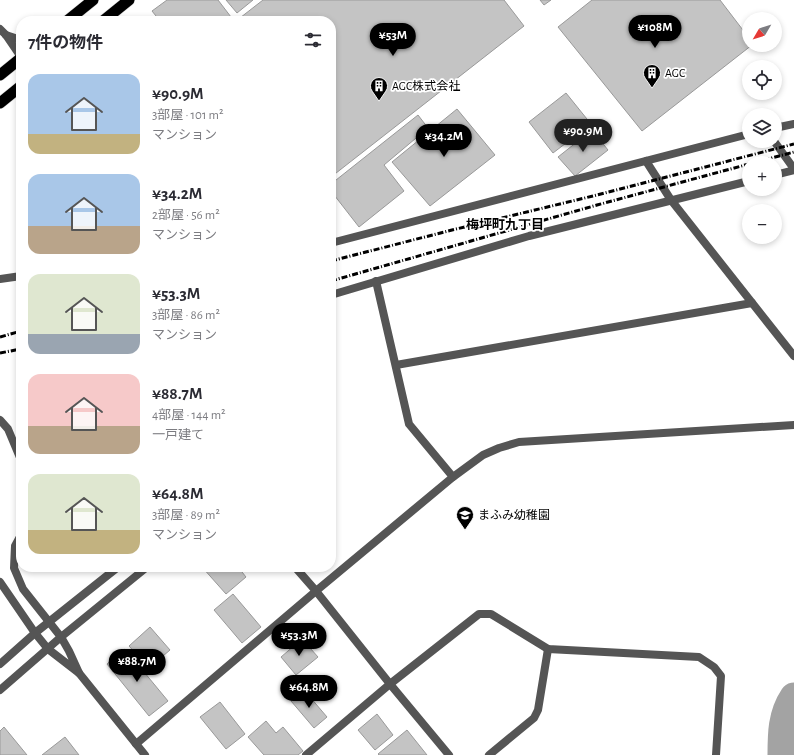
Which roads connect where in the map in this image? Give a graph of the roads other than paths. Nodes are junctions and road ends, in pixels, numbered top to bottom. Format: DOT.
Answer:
graph roads {
  1 [pos="93,0"];
  2 [pos="129,0"];
  3 [pos="73,16"];
  4 [pos="109,16"];
  5 [pos="3,32"];
  6 [pos="16,38"];
  7 [pos="16,50"];
  8 [pos="16,61"];
  9 [pos="0,75"];
  10 [pos="16,90"];
  11 [pos="0,103"];
  12 [pos="794,124"];
  13 [pos="782,127"];
  14 [pos="742,136"];
  15 [pos="779,148"];
  16 [pos="646,162"];
  17 [pos="794,170"];
  18 [pos="782,173"];
  19 [pos="742,183"];
  20 [pos="672,200"];
  21 [pos="336,242"];
  22 [pos="16,277"];
  23 [pos="0,279"];
  24 [pos="376,281"];
  25 [pos="336,293"];
  26 [pos="752,303"];
  27 [pos="794,356"];
  28 [pos="396,365"];
  29 [pos="0,420"];
  30 [pos="794,425"];
  31 [pos="16,448"];
  32 [pos="453,478"];
  33 [pos="16,544"];
  34 [pos="112,572"];
  35 [pos="141,572"];
  36 [pos="299,572"];
  37 [pos="0,582"];
  38 [pos="316,591"];
  39 [pos="49,623"];
  40 [pos="35,633"];
  41 [pos="61,637"];
  42 [pos="48,649"];
  43 [pos="548,649"];
  44 [pos="0,664"];
  45 [pos="79,673"];
  46 [pos="390,684"];
  47 [pos="0,690"];
  48 [pos="136,744"];
  49 [pos="145,755"];
  50 [pos="307,755"];
  51 [pos="449,755"];
  52 [pos="488,755"];
  53 [pos="716,755"];
  1 -- 3 [label="highway"];
  2 -- 4 [label="highway"];
  5 -- 6 [label="street"];
  5 -- 7 [label="street"];
  8 -- 9 [label="highway"];
  10 -- 11 [label="highway"];
  12 -- 13 [label="street"];
  14 -- 16 [label="street"];
  15 -- 17 [label="street"];
  16 -- 20 [label="street"];
  16 -- 21 [label="street"];
  17 -- 18 [label="street"];
  19 -- 20 [label="street"];
  20 -- 24 [label="street"];
  20 -- 26 [label="street"];
  22 -- 23 [label="street"];
  24 -- 25 [label="street"];
  24 -- 28 [label="street"];
  26 -- 27 [label="street"];
  26 -- 28 [label="street"];
  28 -- 32 [label="street"];
  29 -- 31 [label="street"];
  30 -- 32 [label="street"];
  32 -- 38 [label="street"];
  33 -- 39 [label="street"];
  34 -- 39 [label="street"];
  35 -- 41 [label="street"];
  36 -- 38 [label="street"];
  37 -- 40 [label="street"];
  38 -- 46 [label="street"];
  38 -- 48 [label="street"];
  39 -- 40 [label="street"];
  39 -- 41 [label="street"];
  40 -- 42 [label="street"];
  40 -- 44 [label="street"];
  41 -- 42 [label="street"];
  41 -- 45 [label="street"];
  42 -- 45 [label="street"];
  42 -- 47 [label="street"];
  43 -- 46 [label="street"];
  43 -- 52 [label="street"];
  43 -- 53 [label="street"];
  45 -- 48 [label="street"];
  46 -- 50 [label="street"];
  46 -- 51 [label="street"];
  48 -- 49 [label="street"];
}
